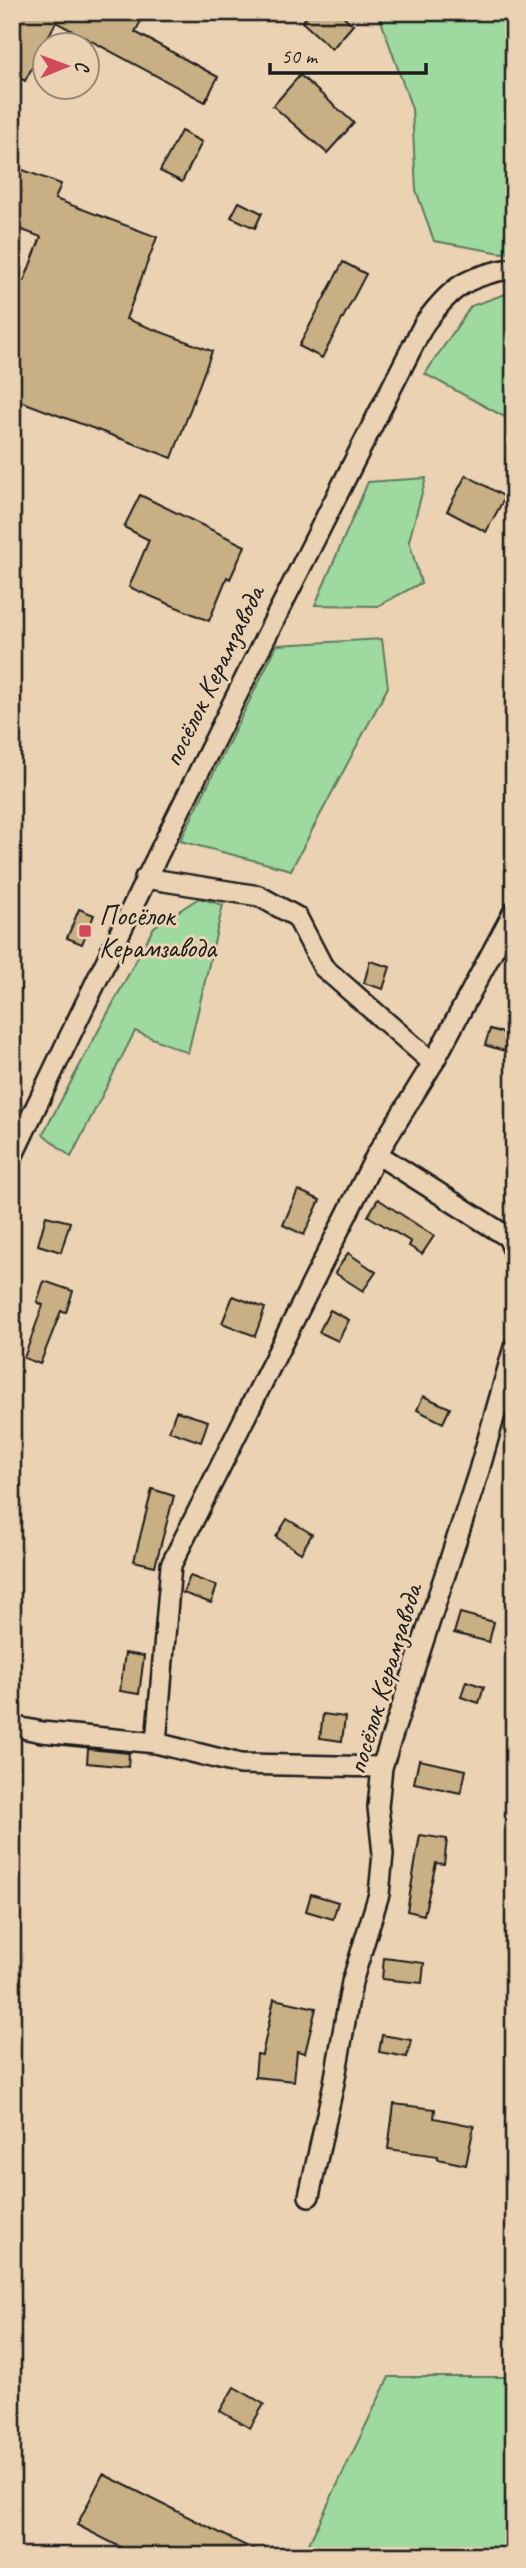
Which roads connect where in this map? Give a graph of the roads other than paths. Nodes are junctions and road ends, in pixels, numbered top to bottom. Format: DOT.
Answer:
graph roads {
  1 [pos="514,268"];
  2 [pos="145,878"];
  3 [pos="514,911"];
  4 [pos="433,1063"];
  5 [pos="377,1154"];
  6 [pos="12,1157"];
  7 [pos="514,1252"];
  8 [pos="514,1347"];
  9 [pos="12,1726"];
  10 [pos="156,1743"];
  11 [pos="382,1767"];
  12 [pos="309,2196"];
  1 -- 2 [label="street, посёлок Керамзавода"];
  2 -- 4 [label="street"];
  2 -- 6 [label="street, посёлок Керамзавода"];
  3 -- 4 [label="street"];
  4 -- 5 [label="street"];
  5 -- 7 [label="street"];
  5 -- 10 [label="street"];
  8 -- 11 [label="street, посёлок Керамзавода"];
  9 -- 10 [label="street"];
  10 -- 11 [label="street"];
  11 -- 12 [label="street, посёлок Керамзавода"];
}
